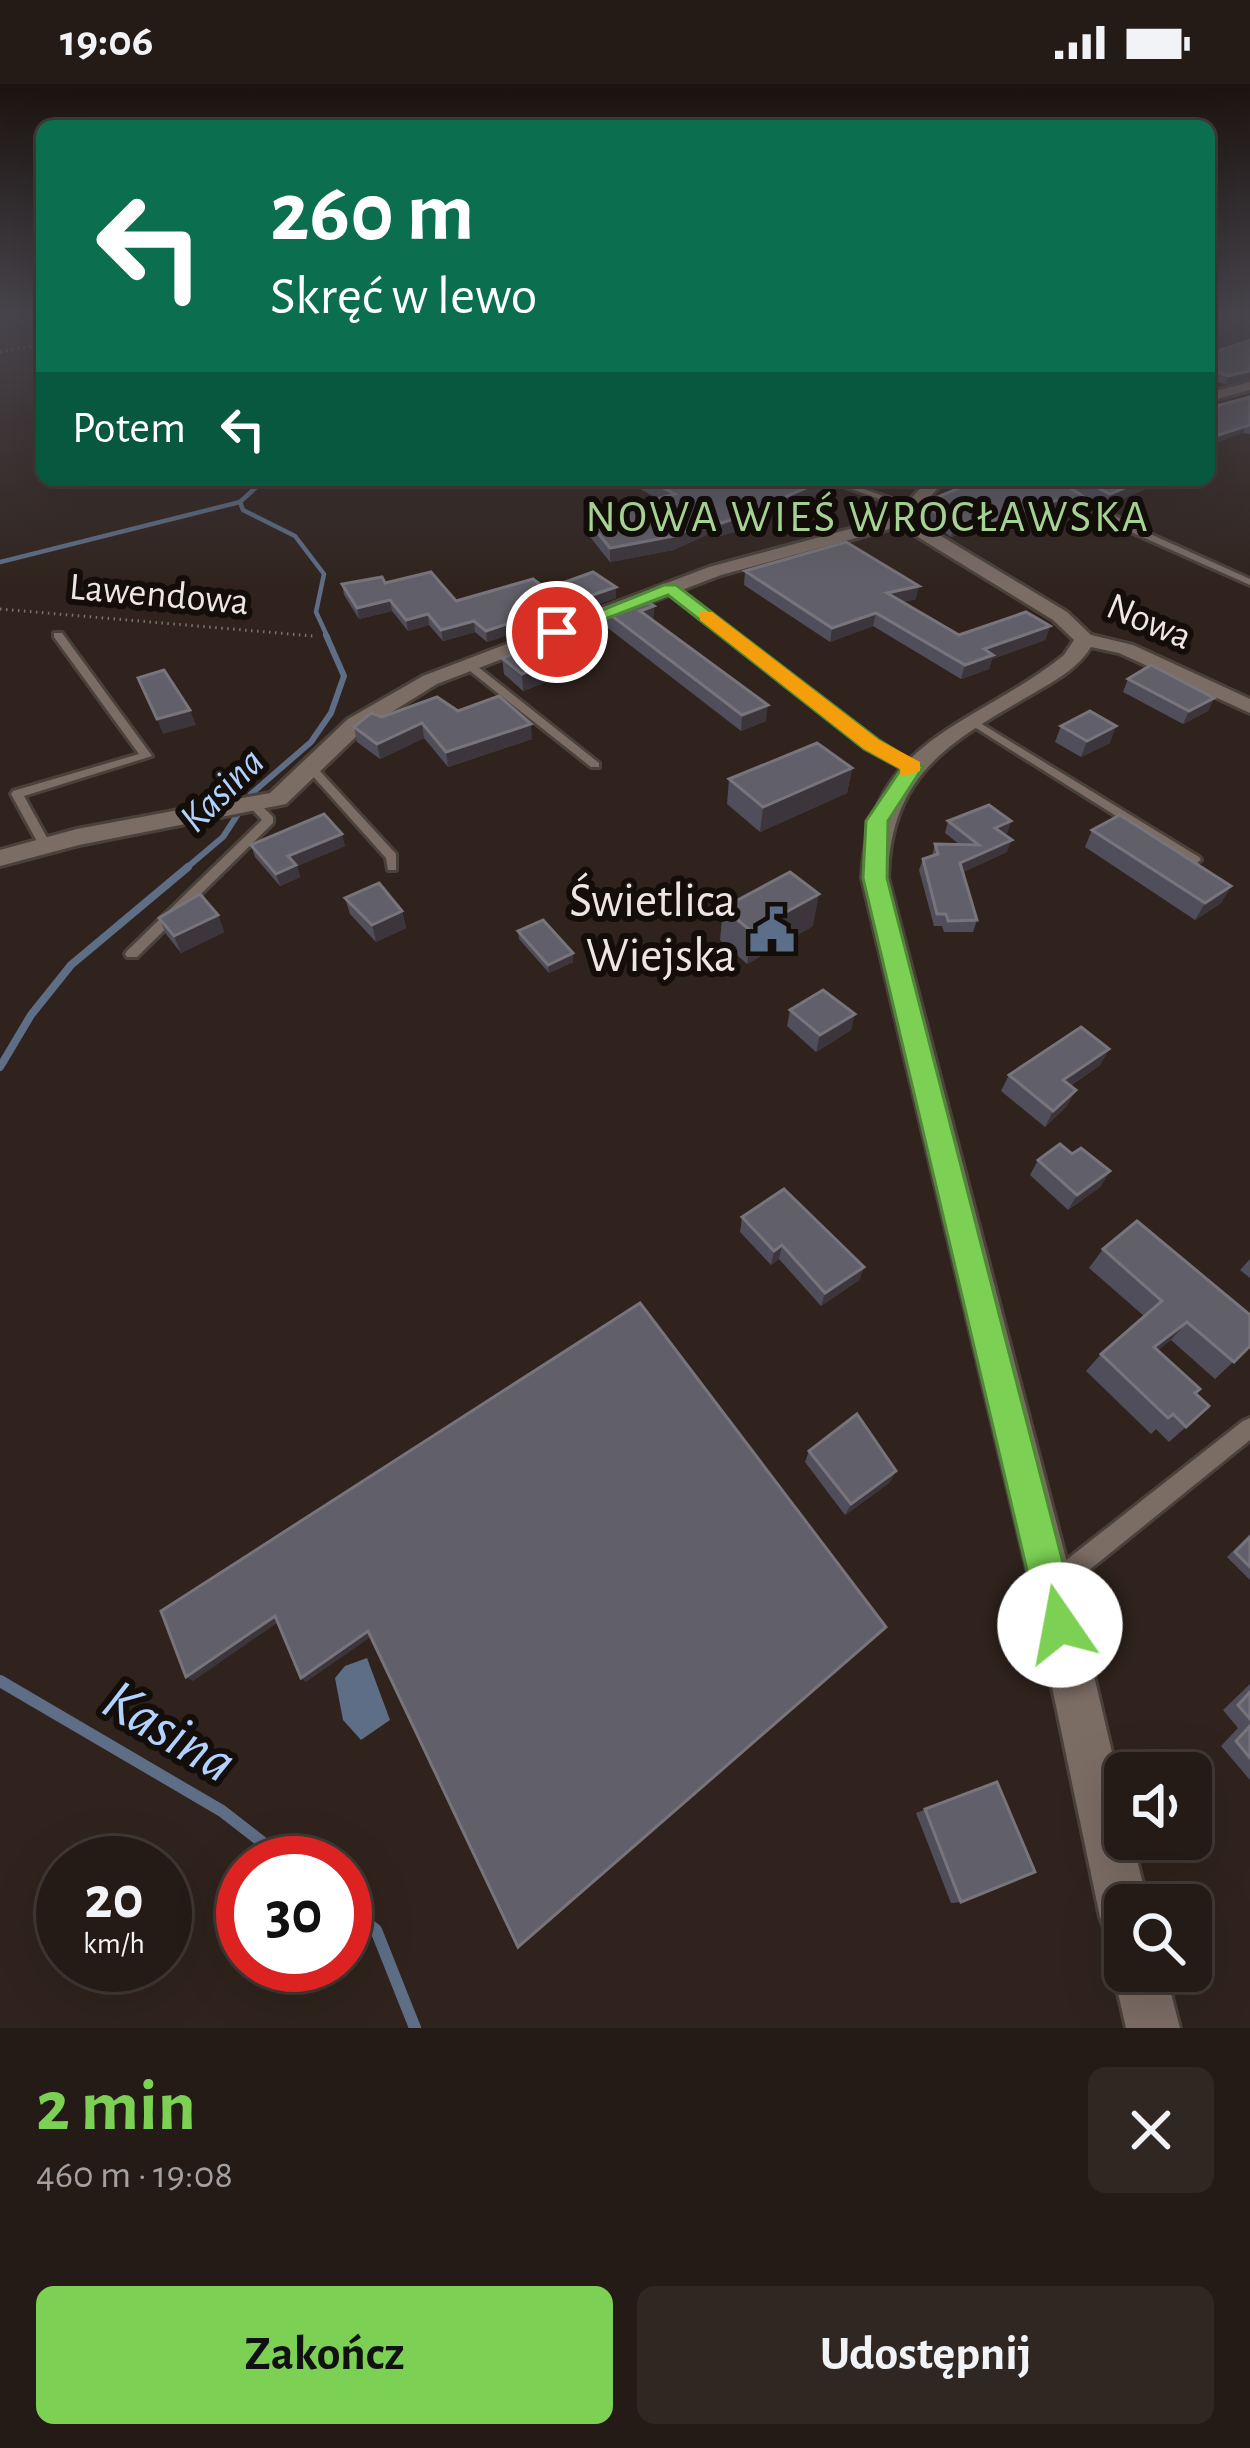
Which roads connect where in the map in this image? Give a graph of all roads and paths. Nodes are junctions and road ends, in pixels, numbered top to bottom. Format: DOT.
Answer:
graph roads {
  1 [pos="844,486"];
  2 [pos="931,486"];
  3 [pos="1056,486"];
  4 [pos="905,513"];
  5 [pos="1250,582"];
  6 [pos="670,589"];
  7 [pos="0,609"];
  8 [pos="58,635"];
  9 [pos="313,636"];
  10 [pos="1084,639"];
  11 [pos="470,665"];
  12 [pos="1250,707"];
  13 [pos="972,721"];
  14 [pos="596,765"];
  15 [pos="913,767"];
  16 [pos="314,771"];
  17 [pos="244,806"];
  18 [pos="45,845"];
  19 [pos="0,858"];
  20 [pos="1195,860"];
  21 [pos="392,867"];
  22 [pos="132,954"];
  23 [pos="1250,1428"];
  24 [pos="1052,1586"];
  25 [pos="1118,1884"];
  26 [pos="1144,1992"];
  27 [pos="1153,2028"];
  1 -- 4 [label="lane"];
  2 -- 4 [label="street"];
  3 -- 5 [label="lane"];
  4 -- 6 [label="street"];
  4 -- 10 [label="street, Nowa"];
  6 -- 11 [label="street"];
  6 -- 15 [label="lane"];
  7 -- 9 [label="path, Lawendowa"];
  8 -- 18 [label="lane"];
  10 -- 12 [label="street, Nowa"];
  10 -- 13 [label="street"];
  11 -- 14 [label="lane"];
  11 -- 16 [label="street"];
  13 -- 15 [label="street"];
  13 -- 20 [label="lane"];
  15 -- 24 [label="street"];
  16 -- 17 [label="street"];
  16 -- 21 [label="lane"];
  17 -- 18 [label="street"];
  17 -- 22 [label="lane"];
  18 -- 19 [label="street"];
  23 -- 24 [label="lane"];
  24 -- 25 [label="street"];
  26 -- 27 [label="street"];
}
